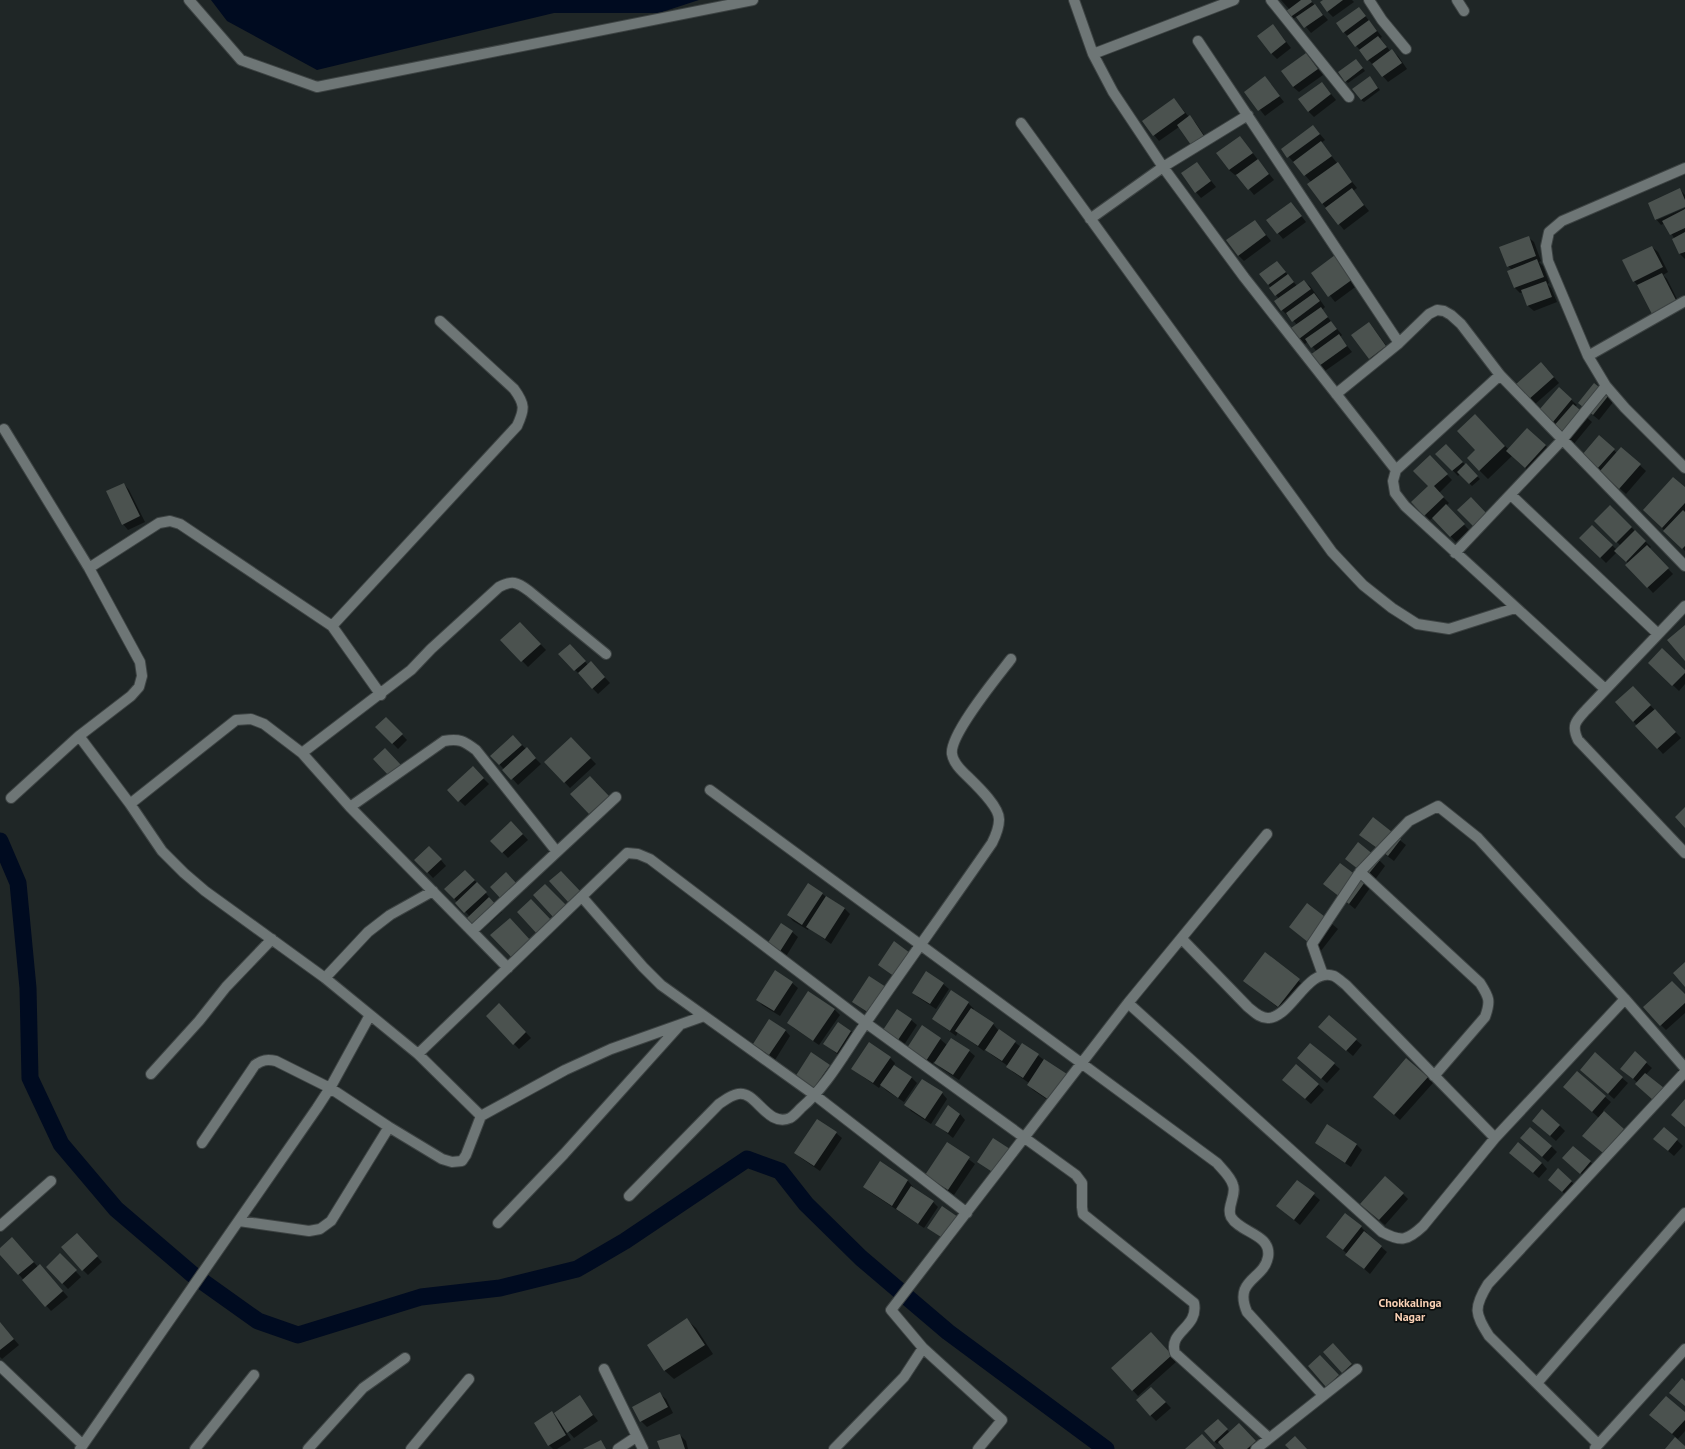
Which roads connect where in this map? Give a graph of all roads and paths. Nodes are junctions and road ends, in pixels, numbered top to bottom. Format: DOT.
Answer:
graph roads {
  1 [pos="189,0"];
  2 [pos="753,0"];
  3 [pos="1074,0"];
  4 [pos="1234,0"];
  5 [pos="1271,0"];
  6 [pos="1369,0"];
  7 [pos="1457,0"];
  8 [pos="1464,10"];
  9 [pos="1198,40"];
  10 [pos="1406,49"];
  11 [pos="1093,54"];
  12 [pos="1349,97"];
  13 [pos="1248,115"];
  14 [pos="1021,124"];
  15 [pos="1163,167"];
  16 [pos="1685,168"];
  17 [pos="1090,219"];
  18 [pos="1685,301"];
  19 [pos="440,321"];
  20 [pos="1400,343"];
  21 [pos="1588,356"];
  22 [pos="1500,375"];
  23 [pos="1606,386"];
  24 [pos="1336,394"];
  25 [pos="4,429"];
  26 [pos="1562,440"];
  27 [pos="1685,468"];
  28 [pos="1396,470"];
  29 [pos="1511,495"];
  30 [pos="1455,553"];
  31 [pos="1685,566"];
  32 [pos="89,568"];
  33 [pos="1685,606"];
  34 [pos="1515,608"];
  35 [pos="332,626"];
  36 [pos="1658,634"];
  37 [pos="606,654"];
  38 [pos="1011,658"];
  39 [pos="1605,689"];
  40 [pos="381,695"];
  41 [pos="80,736"];
  42 [pos="302,753"];
  43 [pos="710,790"];
  44 [pos="616,797"];
  45 [pos="11,798"];
  46 [pos="130,804"];
  47 [pos="350,807"];
  48 [pos="1267,834"];
  49 [pos="557,852"];
  50 [pos="1685,853"];
  51 [pos="1360,872"];
  52 [pos="433,891"];
  53 [pos="582,897"];
  54 [pos="472,931"];
  55 [pos="272,938"];
  56 [pos="1182,939"];
  57 [pos="921,946"];
  58 [pos="508,968"];
  59 [pos="1323,975"];
  60 [pos="325,978"];
  61 [pos="1625,999"];
  62 [pos="1128,1003"];
  63 [pos="370,1014"];
  64 [pos="704,1016"];
  65 [pos="866,1023"];
  66 [pos="681,1024"];
  67 [pos="418,1054"];
  68 [pos="1082,1065"];
  69 [pos="1685,1068"];
  70 [pos="1685,1072"];
  71 [pos="152,1074"];
  72 [pos="1434,1076"];
  73 [pos="330,1088"];
  74 [pos="816,1096"];
  75 [pos="481,1116"];
  76 [pos="389,1127"];
  77 [pos="1024,1137"];
  78 [pos="1495,1138"];
  79 [pos="202,1143"];
  80 [pos="51,1181"];
  81 [pos="629,1196"];
  82 [pos="967,1213"];
  83 [pos="1685,1213"];
  84 [pos="239,1221"];
  85 [pos="498,1223"];
  86 [pos="0,1226"];
  87 [pos="923,1348"];
  88 [pos="1685,1349"];
  89 [pos="405,1358"];
  90 [pos="0,1366"];
  91 [pos="1357,1368"];
  92 [pos="604,1369"];
  93 [pos="254,1375"];
  94 [pos="469,1379"];
  95 [pos="1537,1383"];
  96 [pos="1323,1395"];
  97 [pos="636,1436"];
  98 [pos="1269,1438"];
  99 [pos="82,1447"];
  100 [pos="1597,1447"];
  101 [pos="195,1449"];
  102 [pos="308,1449"];
  103 [pos="411,1449"];
  104 [pos="618,1449"];
  105 [pos="643,1449"];
  106 [pos="834,1449"];
  107 [pos="978,1449"];
  108 [pos="1256,1449"];
  1 -- 2 [label="street"];
  3 -- 11 [label="street"];
  4 -- 11 [label="street"];
  5 -- 12 [label="street"];
  6 -- 10 [label="street"];
  7 -- 8 [label="street"];
  9 -- 13 [label="street"];
  11 -- 15 [label="street"];
  13 -- 15 [label="street"];
  13 -- 20 [label="street"];
  14 -- 17 [label="street"];
  15 -- 17 [label="street"];
  15 -- 24 [label="street"];
  16 -- 21 [label="street"];
  17 -- 34 [label="street"];
  18 -- 21 [label="street"];
  19 -- 35 [label="street"];
  20 -- 22 [label="street"];
  20 -- 24 [label="street"];
  21 -- 23 [label="street"];
  22 -- 26 [label="street"];
  22 -- 28 [label="street"];
  23 -- 26 [label="street"];
  23 -- 27 [label="street"];
  24 -- 28 [label="street"];
  25 -- 32 [label="street"];
  26 -- 29 [label="street"];
  26 -- 31 [label="street"];
  28 -- 30 [label="street"];
  29 -- 30 [label="street"];
  29 -- 36 [label="street"];
  30 -- 34 [label="street"];
  32 -- 35 [label="street"];
  32 -- 41 [label="street"];
  33 -- 36 [label="street"];
  34 -- 39 [label="street"];
  35 -- 40 [label="street"];
  36 -- 39 [label="street"];
  37 -- 40 [label="street"];
  38 -- 57 [label="street"];
  39 -- 50 [label="street"];
  40 -- 42 [label="street"];
  41 -- 45 [label="street"];
  41 -- 46 [label="street"];
  42 -- 46 [label="street"];
  42 -- 47 [label="street"];
  43 -- 57 [label="street"];
  44 -- 49 [label="street"];
  46 -- 55 [label="street"];
  47 -- 49 [label="street"];
  47 -- 52 [label="street"];
  48 -- 56 [label="street"];
  49 -- 54 [label="street"];
  51 -- 59 [label="street"];
  51 -- 61 [label="street"];
  51 -- 72 [label="street"];
  52 -- 54 [label="street"];
  52 -- 60 [label="street"];
  53 -- 58 [label="street"];
  53 -- 64 [label="street"];
  53 -- 65 [label="street"];
  54 -- 58 [label="street"];
  55 -- 60 [label="street"];
  55 -- 71 [label="street"];
  56 -- 59 [label="street"];
  56 -- 62 [label="street"];
  57 -- 65 [label="street"];
  57 -- 68 [label="street"];
  58 -- 67 [label="street"];
  59 -- 72 [label="street"];
  60 -- 63 [label="street"];
  61 -- 69 [label="street"];
  61 -- 78 [label="street"];
  62 -- 68 [label="street"];
  62 -- 78 [label="street"];
  63 -- 67 [label="street"];
  63 -- 73 [label="street"];
  64 -- 66 [label="street"];
  64 -- 74 [label="street"];
  65 -- 74 [label="street"];
  65 -- 77 [label="street"];
  66 -- 75 [label="street"];
  66 -- 85 [label="street"];
  67 -- 75 [label="street"];
  68 -- 77 [label="street"];
  68 -- 96 [label="street"];
  70 -- 95 [label="street"];
  72 -- 78 [label="street"];
  73 -- 76 [label="street"];
  73 -- 79 [label="street"];
  73 -- 84 [label="street"];
  74 -- 81 [label="street"];
  74 -- 82 [label="street"];
  75 -- 76 [label="street"];
  76 -- 84 [label="street"];
  77 -- 82 [label="street"];
  77 -- 98 [label="street"];
  80 -- 86 [label="street"];
  82 -- 87 [label="street"];
  83 -- 95 [label="street"];
  84 -- 99 [label="street"];
  87 -- 106 [label="street"];
  87 -- 107 [label="street"];
  88 -- 100 [label="street"];
  89 -- 102 [label="street"];
  90 -- 99 [label="street"];
  91 -- 96 [label="street"];
  92 -- 97 [label="street"];
  93 -- 101 [label="street"];
  94 -- 103 [label="street"];
  95 -- 100 [label="street"];
  96 -- 98 [label="street"];
  97 -- 104 [label="street"];
  97 -- 105 [label="street"];
  98 -- 108 [label="street"];
}
